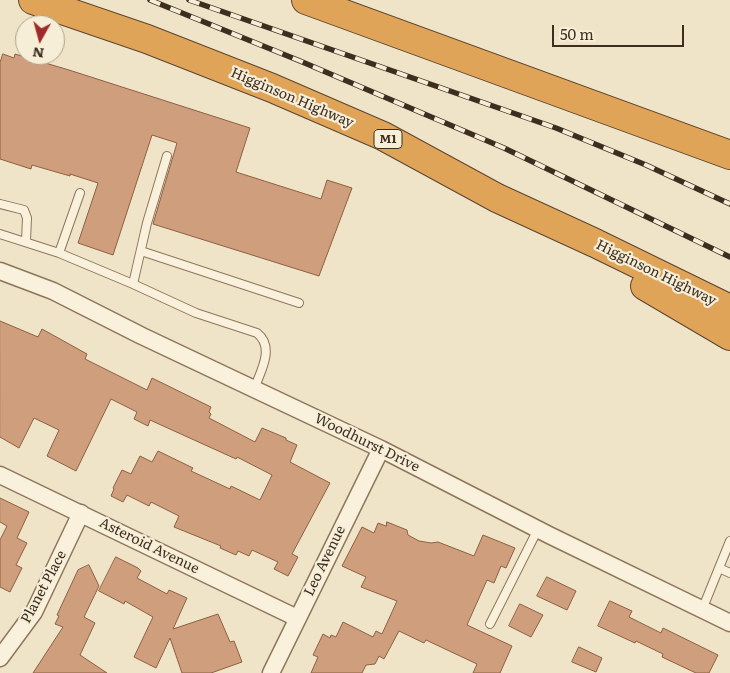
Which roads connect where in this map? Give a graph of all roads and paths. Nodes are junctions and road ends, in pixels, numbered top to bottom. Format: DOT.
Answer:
graph roads {
  1 [pos="32,0"];
  2 [pos="306,0"];
  3 [pos="730,155"];
  4 [pos="167,156"];
  5 [pos="80,193"];
  6 [pos="497,198"];
  7 [pos="0,204"];
  8 [pos="0,234"];
  9 [pos="26,241"];
  10 [pos="141,251"];
  11 [pos="59,253"];
  12 [pos="0,271"];
  13 [pos="133,284"];
  14 [pos="299,303"];
  15 [pos="730,309"];
  16 [pos="730,336"];
  17 [pos="254,388"];
  18 [pos="380,449"];
  19 [pos="0,475"];
  20 [pos="81,513"];
  21 [pos="538,529"];
  22 [pos="730,542"];
  23 [pos="719,568"];
  24 [pos="730,572"];
  25 [pos="702,610"];
  26 [pos="297,618"];
  27 [pos="730,623"];
  28 [pos="490,624"];
  29 [pos="0,658"];
  30 [pos="271,673"];
  1 -- 6 [label="highway, Higginson Highway / M1"];
  2 -- 3 [label="highway"];
  4 -- 10 [label="lane"];
  5 -- 11 [label="lane"];
  6 -- 15 [label="highway, Higginson Highway / M1"];
  6 -- 16 [label="highway"];
  7 -- 9 [label="lane"];
  8 -- 9 [label="lane"];
  9 -- 11 [label="lane"];
  10 -- 13 [label="lane"];
  10 -- 14 [label="lane"];
  11 -- 13 [label="lane"];
  12 -- 17 [label="street, Woodhurst Drive"];
  13 -- 17 [label="lane"];
  17 -- 18 [label="street, Woodhurst Drive"];
  18 -- 21 [label="street, Woodhurst Drive"];
  18 -- 26 [label="street, Leo Avenue"];
  19 -- 20 [label="street, Asteroid Avenue"];
  20 -- 26 [label="street, Asteroid Avenue"];
  20 -- 29 [label="street, Planet Place"];
  21 -- 25 [label="street, Woodhurst Drive"];
  21 -- 28 [label="lane"];
  22 -- 23 [label="lane"];
  23 -- 24 [label="lane"];
  23 -- 25 [label="lane"];
  25 -- 27 [label="street, Woodhurst Drive"];
  26 -- 30 [label="street, Leo Avenue"];
}
